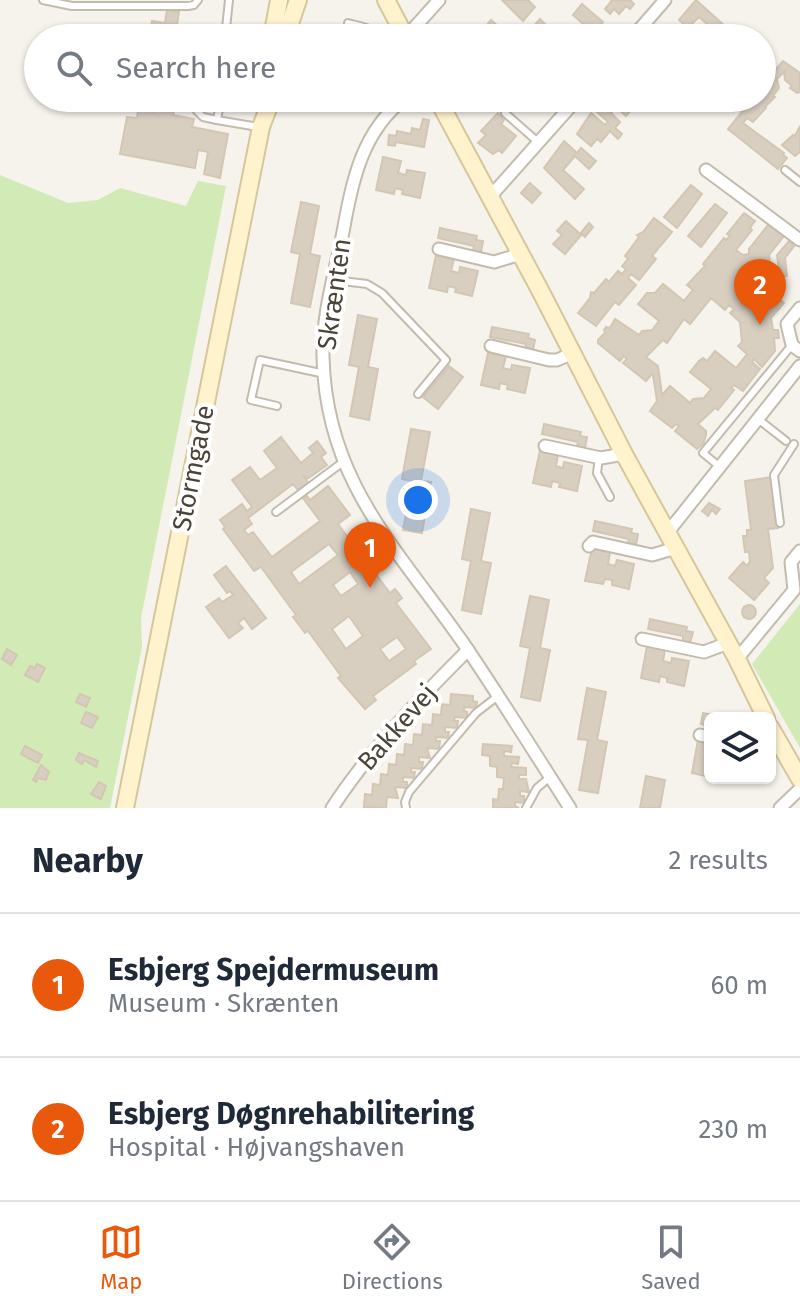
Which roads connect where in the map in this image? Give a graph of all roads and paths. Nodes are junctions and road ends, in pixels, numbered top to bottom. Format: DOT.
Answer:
graph roads {
  1 [pos="43,0"];
  2 [pos="198,0"];
  3 [pos="229,0"];
  4 [pos="279,0"];
  5 [pos="289,0"];
  6 [pos="298,0"];
  7 [pos="386,0"];
  8 [pos="439,0"];
  9 [pos="665,0"];
  10 [pos="73,3"];
  11 [pos="348,23"];
  12 [pos="226,24"];
  13 [pos="275,24"];
  14 [pos="286,24"];
  15 [pos="290,24"];
  16 [pos="352,24"];
  17 [pos="399,24"];
  18 [pos="418,24"];
  19 [pos="644,24"];
  20 [pos="198,112"];
  21 [pos="218,112"];
  22 [pos="262,112"];
  23 [pos="267,112"];
  24 [pos="389,112"];
  25 [pos="444,112"];
  26 [pos="566,112"];
  27 [pos="505,113"];
  28 [pos="217,120"];
  29 [pos="261,127"];
  30 [pos="539,143"];
  31 [pos="706,170"];
  32 [pos="785,170"];
  33 [pos="800,182"];
  34 [pos="490,197"];
  35 [pos="800,240"];
  36 [pos="439,249"];
  37 [pos="521,254"];
  38 [pos="334,280"];
  39 [pos="800,308"];
  40 [pos="491,346"];
  41 [pos="796,348"];
  42 [pos="573,353"];
  43 [pos="800,366"];
  44 [pos="325,374"];
  45 [pos="418,394"];
  46 [pos="277,406"];
  47 [pos="758,419"];
  48 [pos="545,446"];
  49 [pos="624,454"];
  50 [pos="599,457"];
  51 [pos="343,462"];
  52 [pos="720,467"];
  53 [pos="610,497"];
  54 [pos="276,512"];
  55 [pos="780,523"];
  56 [pos="668,532"];
  57 [pos="589,546"];
  58 [pos="676,548"];
  59 [pos="800,551"];
  60 [pos="642,639"];
  61 [pos="728,643"];
  62 [pos="468,650"];
  63 [pos="737,659"];
  64 [pos="498,696"];
  65 [pos="763,712"];
  66 [pos="776,743"];
  67 [pos="550,777"];
  68 [pos="800,779"];
  69 [pos="800,789"];
  70 [pos="125,808"];
  71 [pos="332,808"];
  72 [pos="406,808"];
  73 [pos="526,808"];
  74 [pos="570,808"];
  75 [pos="780,808"];
  1 -- 10 [label="lane"];
  2 -- 10 [label="lane"];
  3 -- 12 [label="lane"];
  4 -- 13 [label="street"];
  5 -- 14 [label="street"];
  6 -- 15 [label="street"];
  7 -- 17 [label="street"];
  8 -- 18 [label="street"];
  9 -- 19 [label="street"];
  11 -- 16 [label="lane"];
  20 -- 28 [label="lane"];
  21 -- 28 [label="lane"];
  22 -- 29 [label="street, Stormgade"];
  23 -- 29 [label="street, Stormgade"];
  24 -- 38 [label="street, Skrænten"];
  25 -- 34 [label="street"];
  26 -- 30 [label="street"];
  27 -- 30 [label="lane"];
  28 -- 29 [label="lane"];
  29 -- 70 [label="street, Stormgade"];
  30 -- 34 [label="street"];
  31 -- 35 [label="street"];
  32 -- 33 [label="lane"];
  34 -- 37 [label="street"];
  36 -- 37 [label="street"];
  37 -- 42 [label="street"];
  38 -- 44 [label="street, Skrænten"];
  38 -- 45 [label="lane"];
  39 -- 41 [label="street"];
  40 -- 42 [label="street"];
  41 -- 52 [label="lane"];
  42 -- 49 [label="street"];
  43 -- 47 [label="street"];
  44 -- 46 [label="lane"];
  44 -- 51 [label="street, Skrænten"];
  47 -- 52 [label="street"];
  47 -- 55 [label="lane"];
  48 -- 50 [label="street"];
  49 -- 50 [label="street"];
  49 -- 56 [label="street"];
  50 -- 53 [label="lane"];
  51 -- 54 [label="lane"];
  51 -- 62 [label="street, Skrænten"];
  52 -- 56 [label="street"];
  56 -- 58 [label="street"];
  57 -- 58 [label="street"];
  58 -- 61 [label="street"];
  59 -- 63 [label="street"];
  60 -- 61 [label="street"];
  61 -- 63 [label="street"];
  62 -- 64 [label="street, Skrænten"];
  62 -- 71 [label="street, Bakkevej"];
  63 -- 65 [label="street"];
  64 -- 67 [label="street, Skrænten"];
  64 -- 72 [label="lane"];
  66 -- 68 [label="street"];
  67 -- 73 [label="lane"];
  67 -- 74 [label="street, Skrænten"];
  69 -- 75 [label="street"];
}
